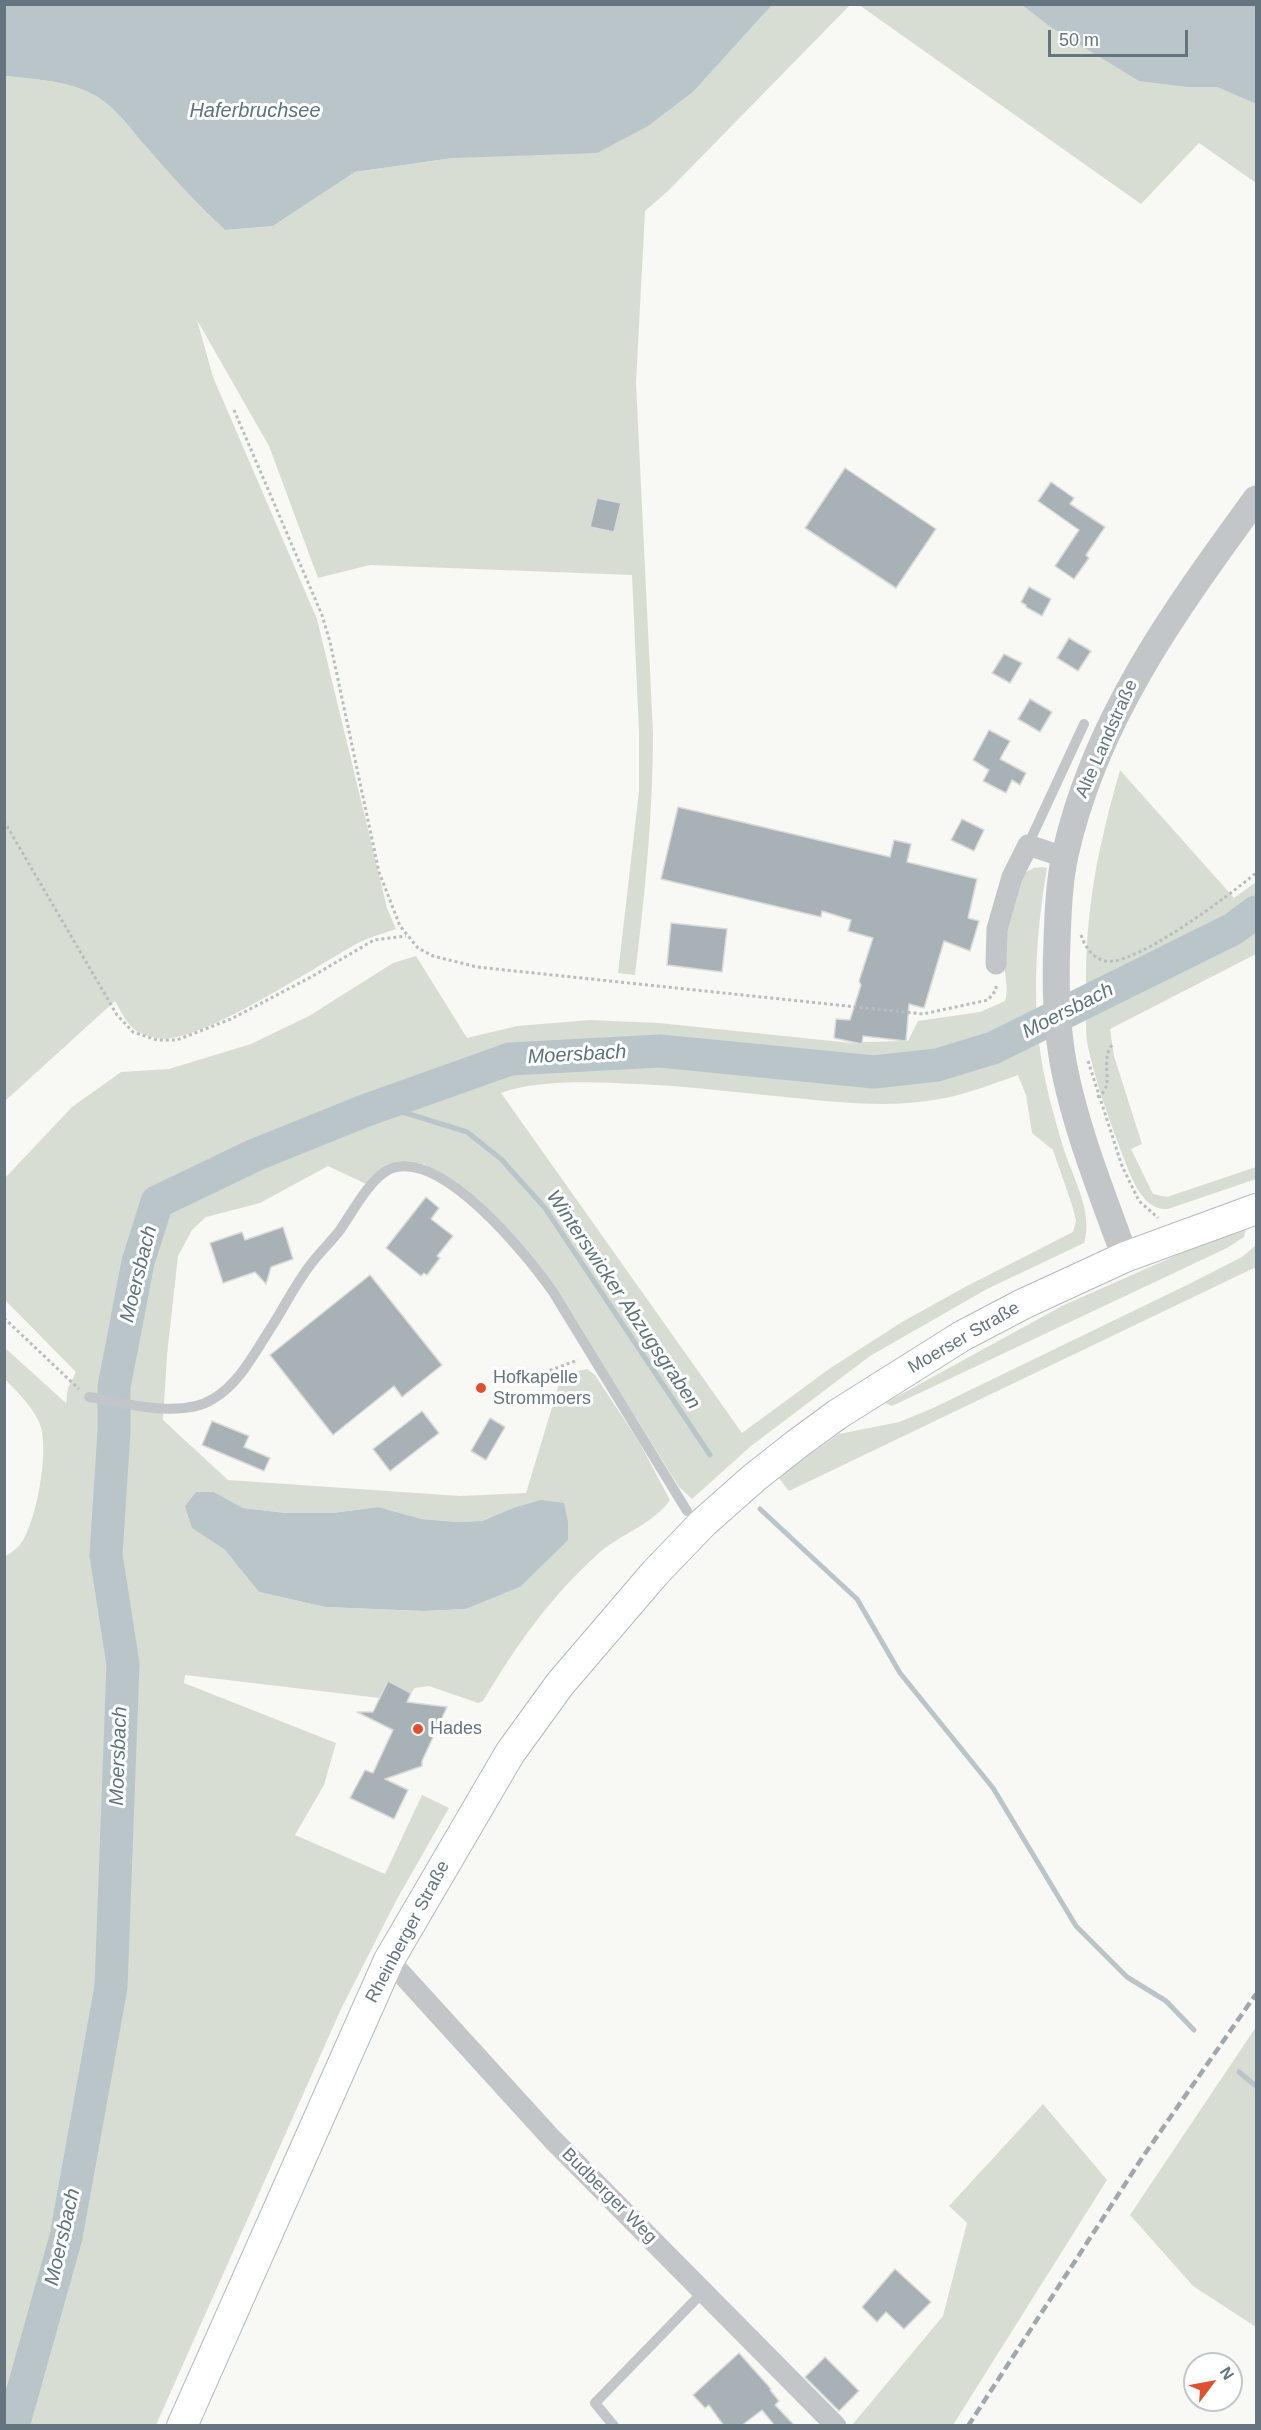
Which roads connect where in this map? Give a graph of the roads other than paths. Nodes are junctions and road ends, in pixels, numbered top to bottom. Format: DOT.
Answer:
graph roads {
  1 [pos="1257,499"];
  2 [pos="1084,724"];
  3 [pos="1028,845"];
  4 [pos="1064,857"];
  5 [pos="996,964"];
  6 [pos="1257,1209"];
  7 [pos="1121,1246"];
  8 [pos="88,1397"];
  9 [pos="695,1517"];
  10 [pos="389,1960"];
  11 [pos="703,2292"];
  12 [pos="182,2426"];
  13 [pos="614,2426"];
  14 [pos="836,2426"];
  1 -- 4 [label="street, Alte Landstraße"];
  2 -- 3 [label="lane"];
  3 -- 4 [label="street"];
  3 -- 5 [label="street"];
  4 -- 7 [label="street, Alte Landstraße"];
  6 -- 7 [label="main road, Moerser Straße"];
  7 -- 9 [label="main road, Moerser Straße"];
  8 -- 9 [label="lane"];
  9 -- 10 [label="main road, Rheinberger Straße"];
  10 -- 11 [label="street, Budberger Weg"];
  10 -- 12 [label="main road, Rheinberger Straße"];
  11 -- 13 [label="lane"];
  11 -- 14 [label="street, Budberger Weg"];
}
